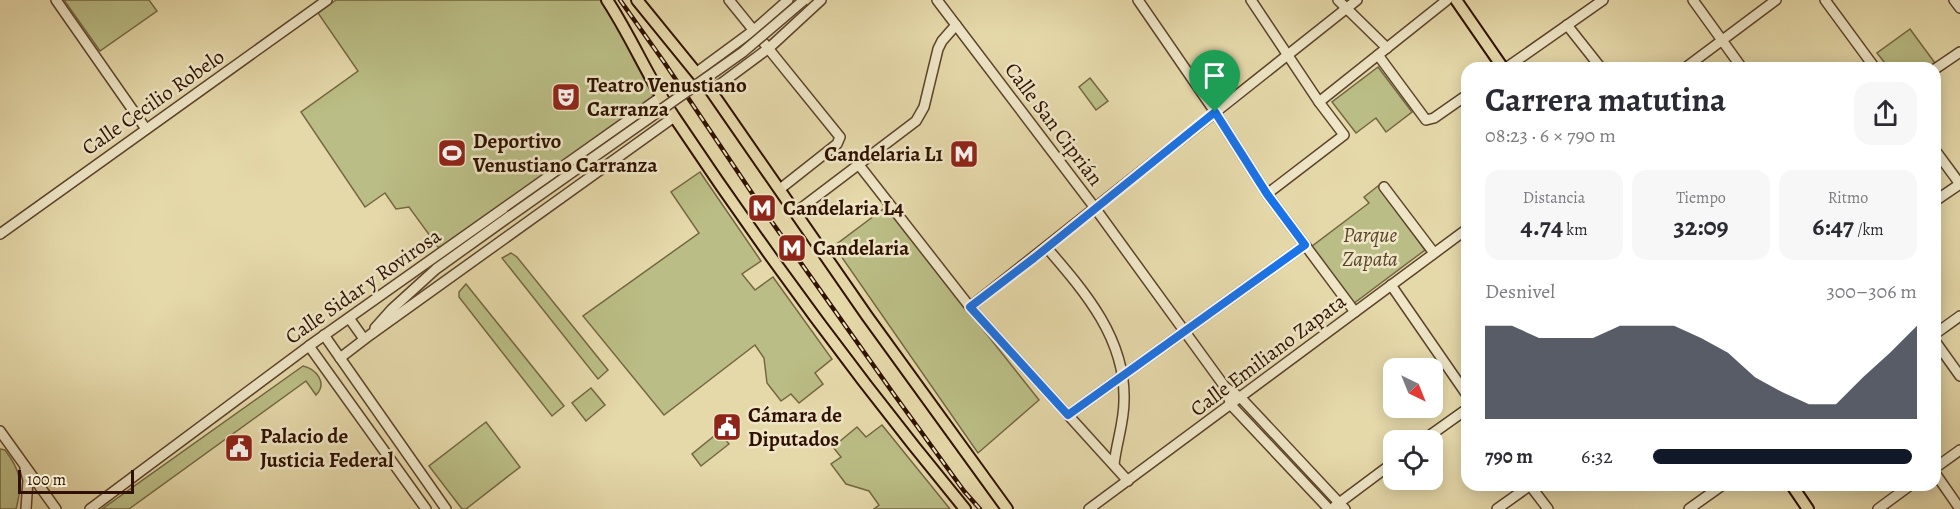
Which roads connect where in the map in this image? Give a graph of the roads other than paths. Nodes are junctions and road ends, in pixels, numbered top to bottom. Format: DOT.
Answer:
graph roads {
  1 [pos="56,0"];
  2 [pos="327,0"];
  3 [pos="607,0"];
  4 [pos="637,0"];
  5 [pos="729,0"];
  6 [pos="788,0"];
  7 [pos="804,0"];
  8 [pos="821,0"];
  9 [pos="937,0"];
  10 [pos="1138,0"];
  11 [pos="1251,0"];
  12 [pos="1338,0"];
  13 [pos="1357,0"];
  14 [pos="1447,0"];
  15 [pos="1456,0"];
  16 [pos="1602,0"];
  17 [pos="1693,0"];
  18 [pos="1776,0"];
  19 [pos="1825,0"];
  20 [pos="1954,0"];
  21 [pos="1960,8"];
  22 [pos="1346,9"];
  23 [pos="956,25"];
  24 [pos="1567,25"];
  25 [pos="754,30"];
  26 [pos="1722,39"];
  27 [pos="769,48"];
  28 [pos="1387,48"];
  29 [pos="1960,52"];
  30 [pos="1287,55"];
  31 [pos="1378,55"];
  32 [pos="1500,62"];
  33 [pos="1513,62"];
  34 [pos="1596,62"];
  35 [pos="1693,62"];
  36 [pos="1738,62"];
  37 [pos="1871,62"];
  38 [pos="1941,65"];
  39 [pos="697,72"];
  40 [pos="711,91"];
  41 [pos="661,97"];
  42 [pos="1461,99"];
  43 [pos="1319,102"];
  44 [pos="1215,112"];
  45 [pos="674,117"];
  46 [pos="146,129"];
  47 [pos="1941,158"];
  48 [pos="859,165"];
  49 [pos="1960,184"];
  50 [pos="1384,187"];
  51 [pos="780,189"];
  52 [pos="1267,194"];
  53 [pos="1941,197"];
  54 [pos="1095,208"];
  55 [pos="796,212"];
  56 [pos="1461,233"];
  57 [pos="0,234"];
  58 [pos="1305,245"];
  59 [pos="1047,248"];
  60 [pos="1434,253"];
  61 [pos="436,269"];
  62 [pos="1391,285"];
  63 [pos="373,300"];
  64 [pos="970,307"];
  65 [pos="1355,312"];
  66 [pos="1960,316"];
  67 [pos="349,318"];
  68 [pos="1941,330"];
  69 [pos="1183,332"];
  70 [pos="324,335"];
  71 [pos="367,337"];
  72 [pos="309,346"];
  73 [pos="1941,349"];
  74 [pos="340,358"];
  75 [pos="1123,376"];
  76 [pos="1960,376"];
  77 [pos="1461,386"];
  78 [pos="1225,387"];
  79 [pos="1241,398"];
  80 [pos="1231,405"];
  81 [pos="1461,413"];
  82 [pos="1068,415"];
  83 [pos="1437,430"];
  84 [pos="0,431"];
  85 [pos="1960,450"];
  86 [pos="23,464"];
  87 [pos="1941,464"];
  88 [pos="1114,465"];
  89 [pos="1383,471"];
  90 [pos="1128,481"];
  91 [pos="1941,482"];
  92 [pos="1522,491"];
  93 [pos="1534,491"];
  94 [pos="1714,491"];
  95 [pos="1796,491"];
  96 [pos="1902,491"];
  97 [pos="1336,507"];
  98 [pos="26,509"];
  99 [pos="56,509"];
  100 [pos="90,509"];
  101 [pos="426,509"];
  102 [pos="446,509"];
  103 [pos="965,509"];
  104 [pos="1007,509"];
  105 [pos="1089,509"];
  106 [pos="1497,509"];
  107 [pos="1548,509"];
  108 [pos="1689,509"];
  109 [pos="1808,509"];
  110 [pos="1878,509"];
  111 [pos="1960,509"];
  1 -- 46 [label="street"];
  2 -- 46 [label="street, Calle Cecilio Robelo"];
  3 -- 41 [label="main road"];
  4 -- 39 [label="main road"];
  5 -- 25 [label="street"];
  6 -- 25 [label="street"];
  7 -- 61 [label="street, Calle Sidar y Rovirosa, bridge"];
  8 -- 27 [label="street"];
  9 -- 23 [label="street, Calle San Ciprián"];
  10 -- 44 [label="street"];
  11 -- 30 [label="street"];
  12 -- 22 [label="street"];
  13 -- 22 [label="street"];
  14 -- 28 [label="street"];
  15 -- 32 [label="main road"];
  16 -- 24 [label="street"];
  17 -- 26 [label="street"];
  18 -- 26 [label="street"];
  19 -- 37 [label="street"];
  20 -- 21 [label="street"];
  22 -- 28 [label="street"];
  22 -- 30 [label="street"];
  23 -- 48 [label="street"];
  23 -- 54 [label="street, Calle San Ciprián"];
  24 -- 33 [label="street"];
  24 -- 34 [label="street"];
  25 -- 27 [label="street"];
  25 -- 39 [label="street"];
  26 -- 35 [label="street"];
  26 -- 36 [label="street"];
  27 -- 40 [label="street"];
  27 -- 51 [label="street"];
  28 -- 31 [label="street"];
  29 -- 38 [label="street"];
  30 -- 43 [label="street"];
  30 -- 44 [label="street"];
  31 -- 42 [label="street"];
  31 -- 43 [label="street"];
  39 -- 40 [label="main road"];
  40 -- 51 [label="main road"];
  41 -- 45 [label="main road"];
  41 -- 63 [label="street, Calle Sidar y Rovirosa"];
  43 -- 52 [label="street"];
  44 -- 52 [label="street"];
  44 -- 54 [label="street"];
  45 -- 71 [label="street, Calle Sidar y Rovirosa"];
  45 -- 103 [label="main road"];
  46 -- 57 [label="street, Calle Cecilio Robelo"];
  47 -- 49 [label="street"];
  48 -- 55 [label="street"];
  48 -- 64 [label="street"];
  49 -- 53 [label="street"];
  50 -- 60 [label="street"];
  51 -- 55 [label="main road"];
  52 -- 58 [label="street"];
  54 -- 59 [label="street"];
  54 -- 69 [label="street, Calle San Ciprián"];
  55 -- 104 [label="main road"];
  56 -- 60 [label="street, Calle Emiliano Zapata"];
  58 -- 65 [label="street"];
  58 -- 69 [label="street"];
  59 -- 64 [label="street"];
  59 -- 75 [label="street"];
  60 -- 62 [label="street, Calle Emiliano Zapata"];
  61 -- 63 [label="street"];
  61 -- 71 [label="street"];
  62 -- 65 [label="street, Calle Emiliano Zapata"];
  62 -- 77 [label="street"];
  63 -- 67 [label="street, Calle Sidar y Rovirosa"];
  64 -- 82 [label="street"];
  65 -- 79 [label="street, Calle Emiliano Zapata"];
  66 -- 68 [label="street"];
  67 -- 70 [label="street, Calle Sidar y Rovirosa"];
  67 -- 71 [label="street"];
  69 -- 75 [label="street"];
  69 -- 78 [label="street, Calle San Ciprián"];
  70 -- 72 [label="street, Calle Sidar y Rovirosa"];
  70 -- 74 [label="street"];
  71 -- 74 [label="street, Calle Sidar y Rovirosa"];
  72 -- 100 [label="street, Calle Sidar y Rovirosa"];
  72 -- 101 [label="street"];
  73 -- 76 [label="street"];
  74 -- 102 [label="street"];
  75 -- 82 [label="street"];
  75 -- 88 [label="street"];
  78 -- 79 [label="street, Calle San Ciprián"];
  78 -- 80 [label="street, Calle San Ciprián"];
  79 -- 80 [label="street, Calle Emiliano Zapata"];
  79 -- 97 [label="street, Calle San Ciprián"];
  80 -- 90 [label="street, Calle Emiliano Zapata"];
  80 -- 97 [label="street"];
  81 -- 83 [label="street"];
  82 -- 88 [label="street"];
  84 -- 86 [label="street"];
  85 -- 87 [label="street"];
  86 -- 98 [label="street"];
  86 -- 99 [label="street"];
  88 -- 90 [label="street"];
  89 -- 97 [label="street"];
  90 -- 105 [label="street, Calle Emiliano Zapata"];
  91 -- 111 [label="street"];
  92 -- 106 [label="street"];
  93 -- 107 [label="street"];
  94 -- 108 [label="street"];
  95 -- 109 [label="main road"];
  96 -- 110 [label="street"];
}
